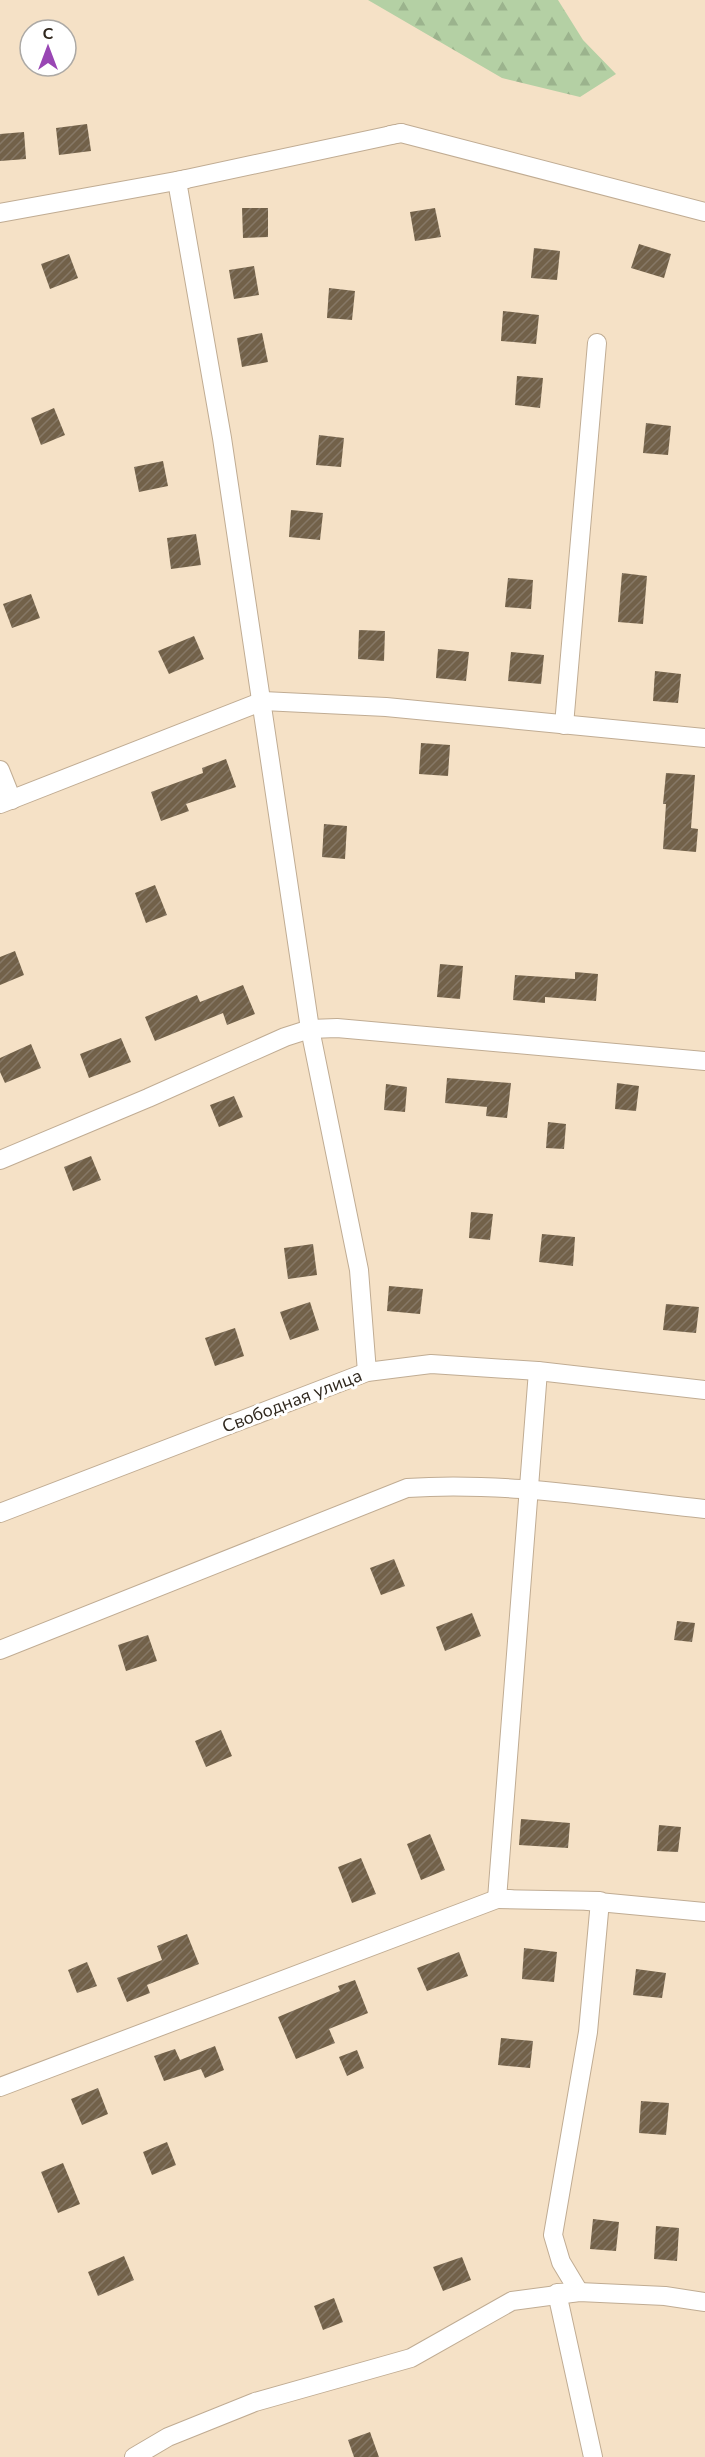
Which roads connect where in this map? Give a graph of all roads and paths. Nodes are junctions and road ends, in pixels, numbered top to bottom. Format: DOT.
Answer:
graph roads {
  1 [pos="177,181"];
  2 [pos="705,212"];
  3 [pos="0,213"];
  4 [pos="597,343"];
  5 [pos="263,701"];
  6 [pos="564,725"];
  7 [pos="705,738"];
  8 [pos="0,770"];
  9 [pos="6,802"];
  10 [pos="310,1029"];
  11 [pos="705,1061"];
  12 [pos="0,1160"];
  13 [pos="538,1371"];
  14 [pos="367,1372"];
  15 [pos="705,1390"];
  16 [pos="529,1490"];
  17 [pos="705,1509"];
  18 [pos="0,1514"];
  19 [pos="0,1650"];
  20 [pos="497,1899"];
  21 [pos="600,1901"];
  22 [pos="705,1912"];
  23 [pos="0,2087"];
  24 [pos="579,2292"];
  25 [pos="557,2293"];
  26 [pos="705,2302"];
  27 [pos="134,2457"];
  28 [pos="593,2457"];
  1 -- 2 [label="street"];
  1 -- 3 [label="street"];
  1 -- 5 [label="street"];
  4 -- 6 [label="street"];
  5 -- 6 [label="street"];
  5 -- 9 [label="street"];
  5 -- 10 [label="street"];
  6 -- 7 [label="street"];
  8 -- 9 [label="street"];
  10 -- 11 [label="street"];
  10 -- 12 [label="street"];
  10 -- 14 [label="street"];
  13 -- 14 [label="street, Свободная улица"];
  13 -- 15 [label="street, Свободная улица"];
  13 -- 16 [label="street"];
  14 -- 18 [label="street, Свободная улица"];
  16 -- 17 [label="street"];
  16 -- 19 [label="street"];
  16 -- 20 [label="street"];
  20 -- 21 [label="street"];
  20 -- 23 [label="street"];
  21 -- 22 [label="street"];
  21 -- 24 [label="street"];
  24 -- 25 [label="street"];
  24 -- 26 [label="street"];
  25 -- 27 [label="street"];
  25 -- 28 [label="street"];
}
